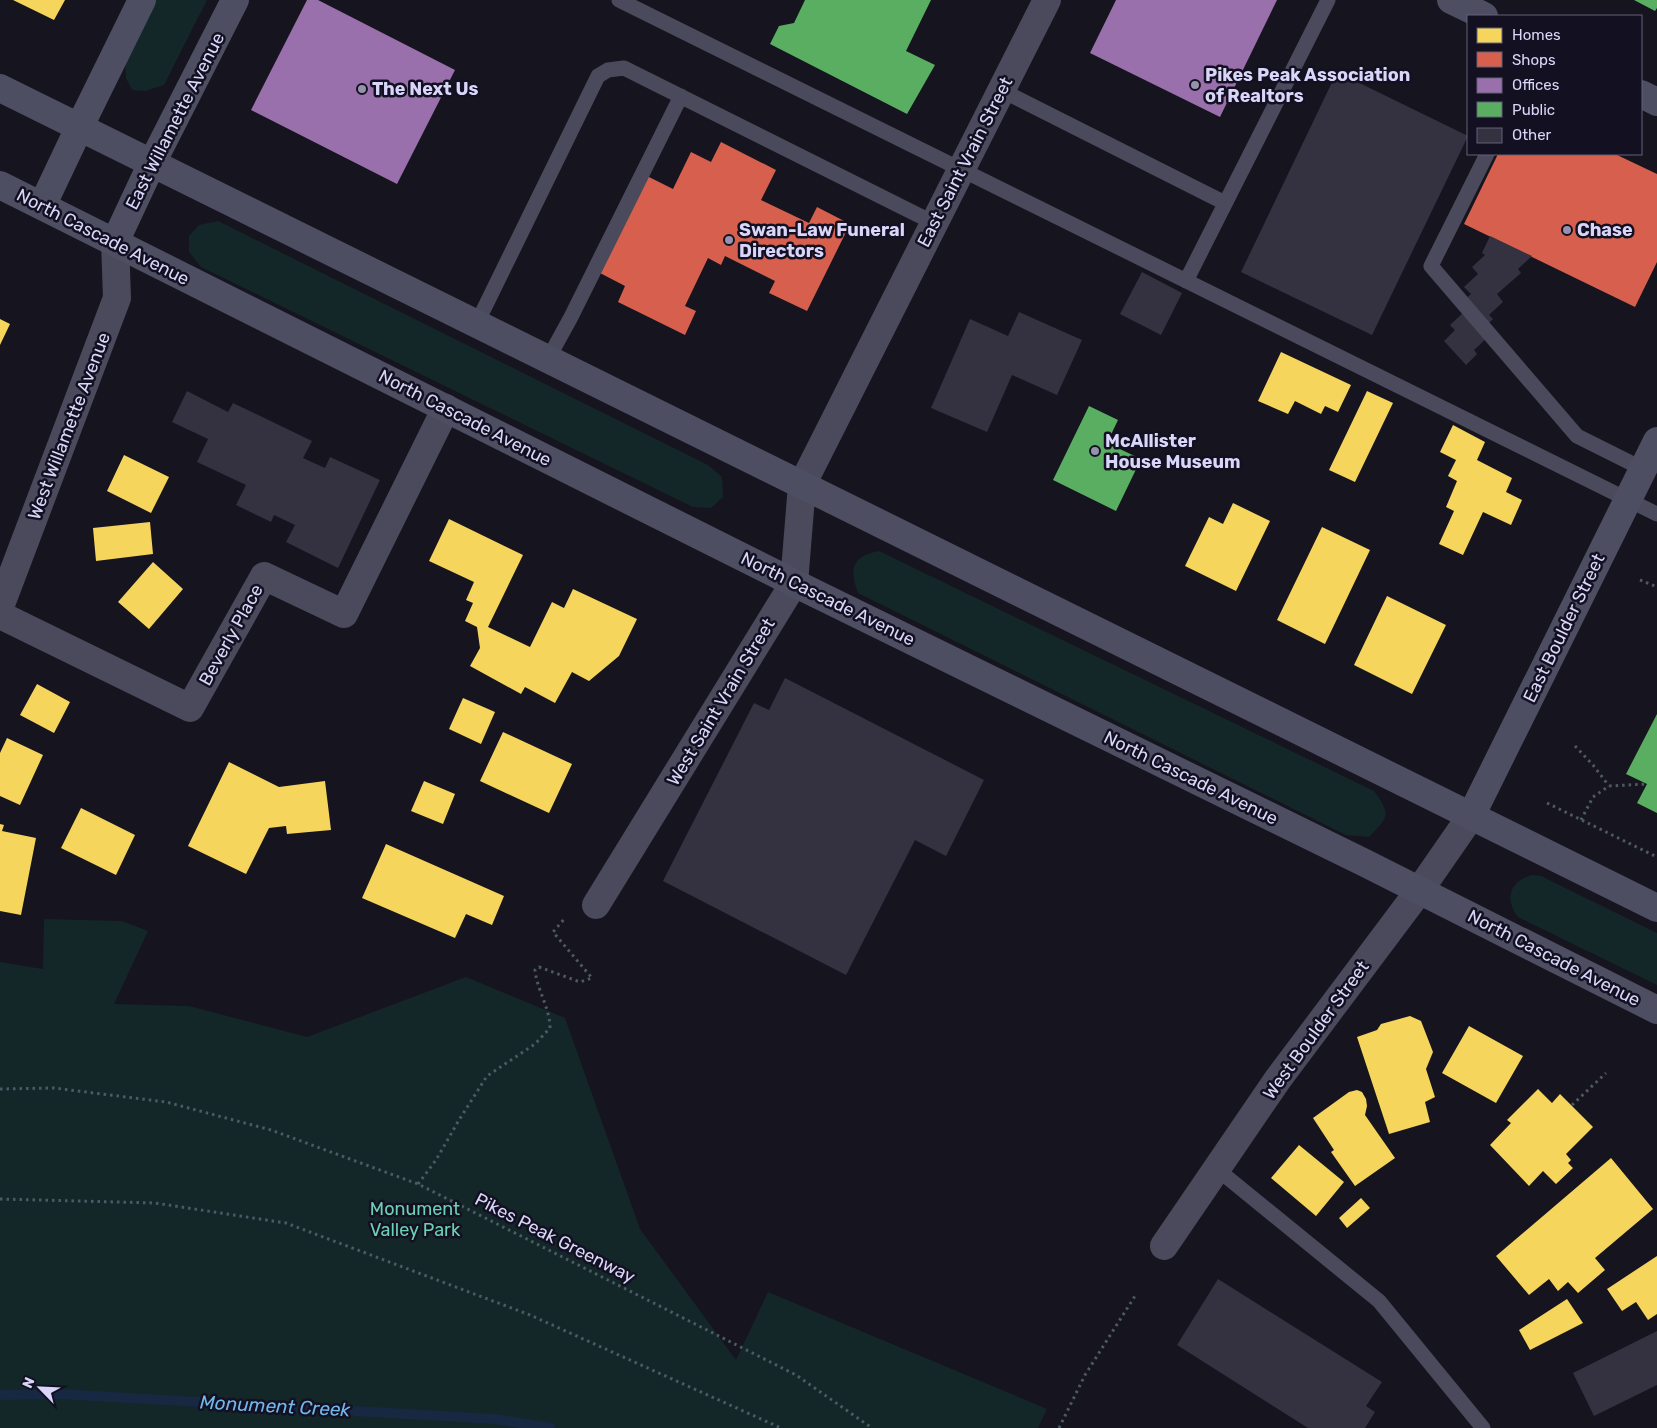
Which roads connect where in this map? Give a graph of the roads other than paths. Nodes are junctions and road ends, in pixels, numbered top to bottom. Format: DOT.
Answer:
graph roads {
  1 [pos="142,0"];
  2 [pos="235,0"];
  3 [pos="619,0"];
  4 [pos="1046,0"];
  5 [pos="1328,0"];
  6 [pos="1451,0"];
  7 [pos="1482,15"];
  8 [pos="0,88"];
  9 [pos="1001,90"];
  10 [pos="1642,94"];
  11 [pos="681,96"];
  12 [pos="1657,102"];
  13 [pos="79,128"];
  14 [pos="1486,155"];
  15 [pos="152,163"];
  16 [pos="961,170"];
  17 [pos="0,185"];
  18 [pos="1225,203"];
  19 [pos="42,206"];
  20 [pos="934,222"];
  21 [pos="115,242"];
  22 [pos="1186,281"];
  23 [pos="477,323"];
  24 [pos="548,359"];
  25 [pos="446,408"];
  26 [pos="1657,441"];
  27 [pos="1643,469"];
  28 [pos="802,485"];
  29 [pos="1628,500"];
  30 [pos="1657,514"];
  31 [pos="7,569"];
  32 [pos="794,583"];
  33 [pos="0,607"];
  34 [pos="0,615"];
  35 [pos="1471,816"];
  36 [pos="1419,891"];
  37 [pos="596,905"];
  38 [pos="1657,908"];
  39 [pos="1657,1010"];
  40 [pos="1217,1169"];
  41 [pos="1164,1246"];
  42 [pos="1483,1428"];
  1 -- 13 [label="main road"];
  2 -- 15 [label="main road, East Willamette Avenue"];
  3 -- 16 [label="lane"];
  4 -- 9 [label="street, East Saint Vrain Street"];
  5 -- 18 [label="lane"];
  6 -- 7 [label="main road"];
  8 -- 13 [label="main road"];
  9 -- 16 [label="street, East Saint Vrain Street"];
  9 -- 18 [label="lane"];
  10 -- 12 [label="main road"];
  11 -- 20 [label="lane"];
  11 -- 23 [label="lane"];
  11 -- 24 [label="lane"];
  13 -- 15 [label="main road"];
  13 -- 19 [label="main road"];
  14 -- 27 [label="lane"];
  15 -- 21 [label="main road, East Willamette Avenue"];
  15 -- 23 [label="main road"];
  16 -- 20 [label="street, East Saint Vrain Street"];
  16 -- 22 [label="lane"];
  17 -- 19 [label="main road, North Cascade Avenue"];
  18 -- 22 [label="lane"];
  19 -- 21 [label="main road, North Cascade Avenue"];
  20 -- 28 [label="street, East Saint Vrain Street"];
  21 -- 25 [label="main road, North Cascade Avenue"];
  21 -- 31 [label="street, West Willamette Avenue"];
  22 -- 29 [label="lane"];
  23 -- 24 [label="main road"];
  24 -- 28 [label="main road"];
  25 -- 32 [label="main road, North Cascade Avenue"];
  25 -- 34 [label="street, Beverly Place"];
  26 -- 27 [label="main road, East Boulder Street"];
  27 -- 29 [label="main road, East Boulder Street"];
  28 -- 32 [label="street, West Saint Vrain Street"];
  28 -- 35 [label="main road"];
  29 -- 30 [label="lane"];
  29 -- 35 [label="main road, East Boulder Street"];
  31 -- 33 [label="street, West Willamette Avenue"];
  32 -- 36 [label="main road, North Cascade Avenue"];
  32 -- 37 [label="street, West Saint Vrain Street"];
  35 -- 36 [label="street, West Boulder Street"];
  35 -- 38 [label="main road"];
  36 -- 39 [label="main road, North Cascade Avenue"];
  36 -- 40 [label="street, West Boulder Street"];
  40 -- 41 [label="street, West Boulder Street"];
  40 -- 42 [label="lane"];
}
